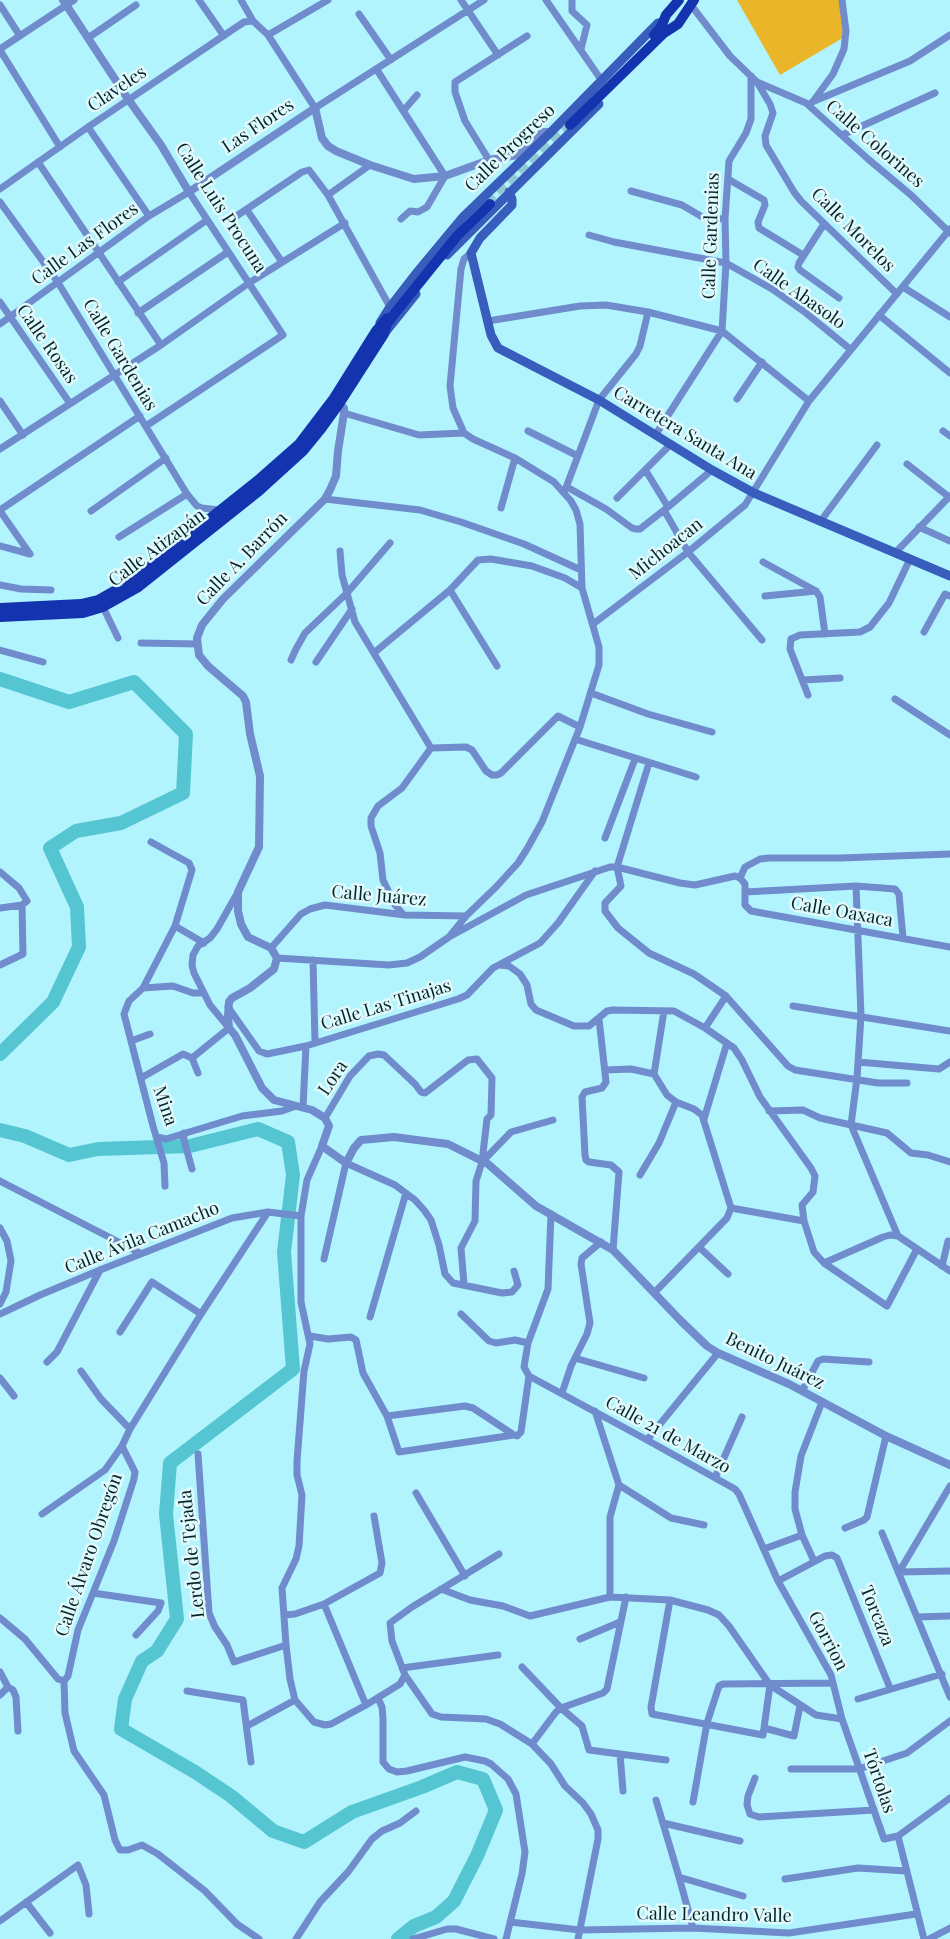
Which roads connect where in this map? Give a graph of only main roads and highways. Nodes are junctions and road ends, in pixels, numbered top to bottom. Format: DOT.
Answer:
graph roads {
  1 [pos="679,0"];
  2 [pos="693,2"];
  3 [pos="666,15"];
  4 [pos="569,127"];
  5 [pos="551,132"];
  6 [pos="539,144"];
  7 [pos="554,147"];
  8 [pos="490,189"];
  9 [pos="509,192"];
  10 [pos="488,203"];
  11 [pos="380,333"];
  12 [pos="224,513"];
  13 [pos="950,576"];
  14 [pos="0,608"];
  15 [pos="0,617"];
  1 -- 3 [label="main road, Calle Progreso"];
  2 -- 4 [label="main road"];
  3 -- 4 [label="main road"];
  3 -- 5 [label="main road, Calle Progreso"];
  4 -- 5 [label="main road"];
  4 -- 7 [label="main road, Calle Progreso"];
  5 -- 6 [label="main road, Calle Progreso"];
  5 -- 7 [label="main road"];
  6 -- 8 [label="main road, Calle Progreso"];
  6 -- 9 [label="main road"];
  7 -- 9 [label="main road, Calle Progreso"];
  8 -- 9 [label="main road"];
  8 -- 11 [label="main road, Calle Progreso"];
  9 -- 11 [label="main road"];
  9 -- 13 [label="main road, Carretera Santa Ana"];
  10 -- 11 [label="main road"];
  11 -- 12 [label="main road"];
  11 -- 12 [label="main road"];
  12 -- 14 [label="main road, Calle Atizapán"];
  12 -- 15 [label="main road, Calle Atizapán"];
}
